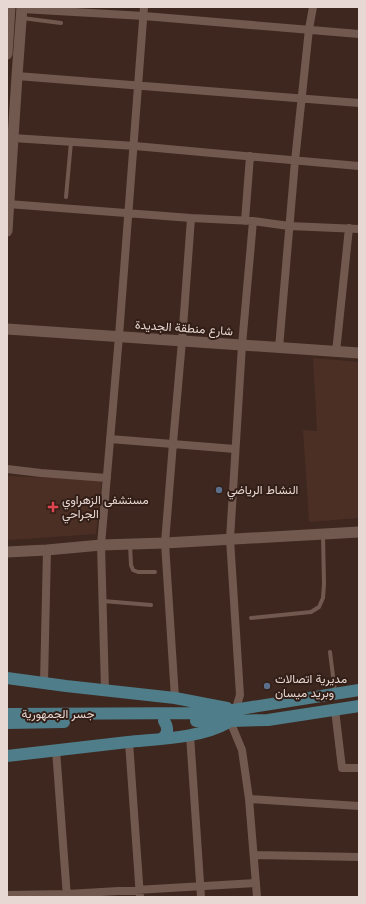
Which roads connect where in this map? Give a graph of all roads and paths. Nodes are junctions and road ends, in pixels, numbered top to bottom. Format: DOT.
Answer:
graph roads {
  1 [pos="10,7"];
  2 [pos="144,7"];
  3 [pos="313,7"];
  4 [pos="22,11"];
  5 [pos="110,11"];
  6 [pos="144,16"];
  7 [pos="61,23"];
  8 [pos="309,29"];
  9 [pos="359,34"];
  10 [pos="7,54"];
  11 [pos="17,76"];
  12 [pos="138,85"];
  13 [pos="301,98"];
  14 [pos="359,103"];
  15 [pos="13,138"];
  16 [pos="71,142"];
  17 [pos="133,146"];
  18 [pos="250,156"];
  19 [pos="294,161"];
  20 [pos="359,166"];
  21 [pos="66,197"];
  22 [pos="8,204"];
  23 [pos="128,213"];
  24 [pos="191,218"];
  25 [pos="249,221"];
  26 [pos="289,226"];
  27 [pos="349,228"];
  28 [pos="359,229"];
  29 [pos="7,230"];
  30 [pos="7,329"];
  31 [pos="119,336"];
  32 [pos="182,341"];
  33 [pos="242,345"];
  34 [pos="279,348"];
  35 [pos="336,352"];
  36 [pos="359,354"];
  37 [pos="110,439"];
  38 [pos="173,443"];
  39 [pos="235,449"];
  40 [pos="7,469"];
  41 [pos="107,478"];
  42 [pos="359,532"];
  43 [pos="322,534"];
  44 [pos="230,539"];
  45 [pos="165,543"];
  46 [pos="130,544"];
  47 [pos="101,545"];
  48 [pos="46,550"];
  49 [pos="7,552"];
  50 [pos="155,572"];
  51 [pos="102,601"];
  52 [pos="150,605"];
  53 [pos="251,618"];
  54 [pos="330,652"];
  55 [pos="7,678"];
  56 [pos="44,683"];
  57 [pos="105,690"];
  58 [pos="359,690"];
  59 [pos="336,694"];
  60 [pos="175,698"];
  61 [pos="359,706"];
  62 [pos="335,710"];
  63 [pos="7,714"];
  64 [pos="232,716"];
  65 [pos="109,718"];
  66 [pos="164,721"];
  67 [pos="7,723"];
  68 [pos="190,735"];
  69 [pos="161,739"];
  70 [pos="129,742"];
  71 [pos="56,750"];
  72 [pos="7,756"];
  73 [pos="359,768"];
  74 [pos="249,799"];
  75 [pos="359,806"];
  76 [pos="254,855"];
  77 [pos="359,858"];
  78 [pos="256,883"];
  79 [pos="200,887"];
  80 [pos="140,894"];
  81 [pos="7,895"];
  82 [pos="67,896"];
  83 [pos="201,897"];
  84 [pos="258,897"];
  1 -- 10 [label="street"];
  2 -- 6 [label="street"];
  3 -- 8 [label="street"];
  4 -- 5 [label="street"];
  4 -- 7 [label="lane"];
  4 -- 11 [label="street"];
  5 -- 6 [label="street"];
  6 -- 8 [label="street"];
  6 -- 12 [label="street"];
  8 -- 9 [label="street"];
  8 -- 13 [label="street"];
  11 -- 12 [label="street"];
  11 -- 15 [label="street"];
  12 -- 13 [label="street"];
  12 -- 17 [label="street"];
  13 -- 14 [label="street"];
  13 -- 19 [label="street"];
  15 -- 16 [label="street"];
  15 -- 22 [label="street"];
  16 -- 17 [label="street"];
  16 -- 21 [label="lane"];
  17 -- 18 [label="street"];
  17 -- 23 [label="street"];
  18 -- 19 [label="street"];
  18 -- 25 [label="street"];
  19 -- 20 [label="street"];
  19 -- 26 [label="street"];
  22 -- 23 [label="street"];
  22 -- 29 [label="street"];
  23 -- 24 [label="street"];
  23 -- 31 [label="street"];
  24 -- 25 [label="street"];
  24 -- 32 [label="street"];
  25 -- 26 [label="street"];
  25 -- 33 [label="street"];
  26 -- 27 [label="street"];
  26 -- 34 [label="street"];
  27 -- 28 [label="street"];
  27 -- 35 [label="street"];
  30 -- 31 [label="street, شارع منطقة الجديدة"];
  31 -- 32 [label="street, شارع منطقة الجديدة"];
  31 -- 37 [label="street"];
  32 -- 33 [label="street, شارع منطقة الجديدة"];
  32 -- 38 [label="street"];
  33 -- 34 [label="street, شارع منطقة الجديدة"];
  33 -- 39 [label="street"];
  34 -- 35 [label="street, شارع منطقة الجديدة"];
  35 -- 36 [label="street, شارع منطقة الجديدة"];
  37 -- 38 [label="street"];
  37 -- 41 [label="street"];
  38 -- 39 [label="street"];
  38 -- 45 [label="street"];
  39 -- 44 [label="street"];
  40 -- 41 [label="street"];
  41 -- 47 [label="street"];
  42 -- 43 [label="street"];
  43 -- 44 [label="street"];
  43 -- 53 [label="lane"];
  44 -- 45 [label="street"];
  44 -- 64 [label="street"];
  45 -- 46 [label="street"];
  45 -- 60 [label="street"];
  46 -- 47 [label="street"];
  46 -- 50 [label="lane"];
  47 -- 48 [label="street"];
  47 -- 51 [label="street"];
  48 -- 49 [label="street"];
  48 -- 56 [label="street"];
  51 -- 52 [label="lane"];
  51 -- 57 [label="street"];
  54 -- 59 [label="lane"];
  55 -- 56 [label="main road"];
  56 -- 57 [label="main road"];
  57 -- 60 [label="main road"];
  58 -- 59 [label="main road"];
  59 -- 64 [label="main road"];
  60 -- 64 [label="main road"];
  61 -- 62 [label="main road"];
  62 -- 64 [label="main road"];
  62 -- 73 [label="street"];
  63 -- 65 [label="main road, جسر الجمهورية"];
  64 -- 65 [label="main road"];
  64 -- 66 [label="main road"];
  64 -- 68 [label="main road"];
  64 -- 74 [label="street"];
  65 -- 66 [label="main road"];
  65 -- 67 [label="main road, جسر الجمهورية"];
  66 -- 69 [label="main road"];
  68 -- 69 [label="main road"];
  68 -- 79 [label="street"];
  69 -- 70 [label="main road"];
  70 -- 71 [label="main road"];
  70 -- 80 [label="street"];
  71 -- 72 [label="main road"];
  71 -- 82 [label="street"];
  74 -- 75 [label="street"];
  74 -- 76 [label="street"];
  76 -- 77 [label="street"];
  76 -- 78 [label="street"];
  78 -- 79 [label="street"];
  78 -- 84 [label="street"];
  79 -- 80 [label="street"];
  79 -- 83 [label="street"];
  80 -- 82 [label="street"];
  81 -- 82 [label="street"];
}
